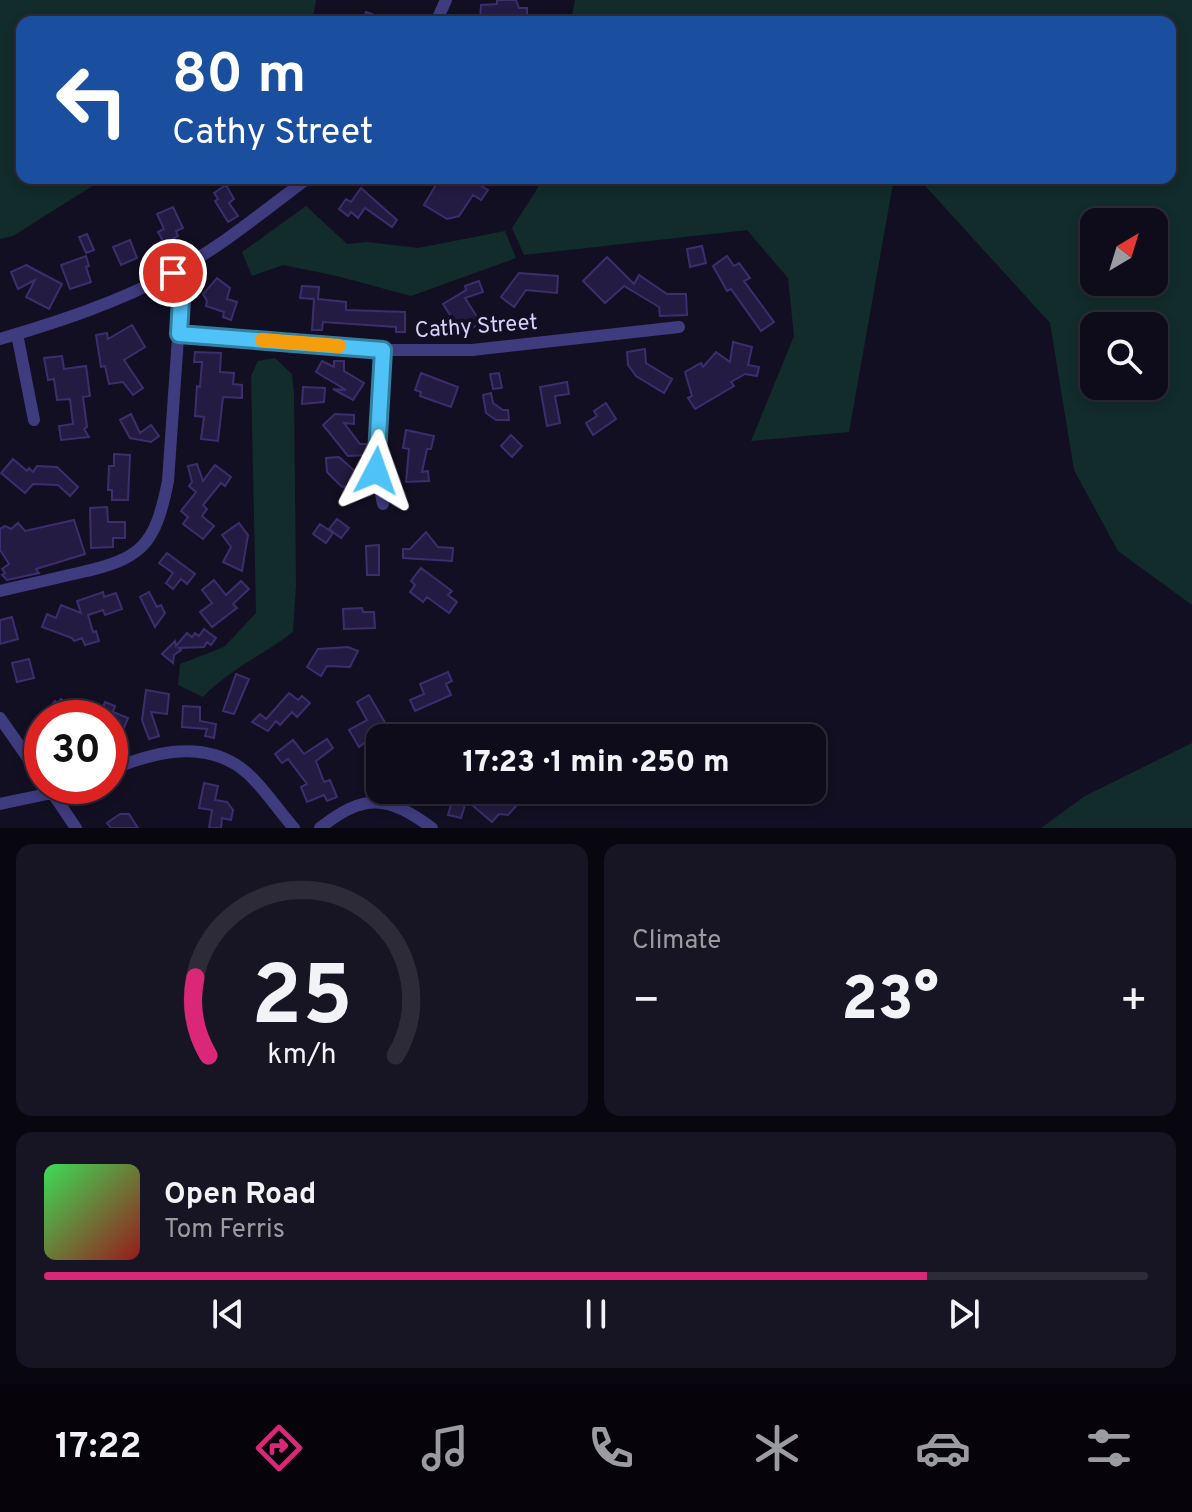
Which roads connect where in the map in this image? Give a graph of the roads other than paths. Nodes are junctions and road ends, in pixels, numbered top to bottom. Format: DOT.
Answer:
graph roads {
  1 [pos="300,184"];
  2 [pos="173,273"];
  3 [pos="679,327"];
  4 [pos="17,334"];
  5 [pos="179,334"];
  6 [pos="0,339"];
  7 [pos="383,350"];
  8 [pos="34,420"];
  9 [pos="383,504"];
  10 [pos="0,591"];
  11 [pos="0,718"];
  12 [pos="24,752"];
  13 [pos="128,764"];
  14 [pos="24,797"];
  15 [pos="0,804"];
  16 [pos="60,804"];
  17 [pos="76,828"];
  18 [pos="294,828"];
  19 [pos="320,828"];
  20 [pos="432,828"];
  1 -- 2 [label="street"];
  2 -- 4 [label="street"];
  2 -- 5 [label="street"];
  3 -- 7 [label="street, Cathy Street"];
  4 -- 6 [label="street"];
  4 -- 8 [label="street"];
  5 -- 7 [label="street, Cathy Street"];
  5 -- 10 [label="street"];
  7 -- 9 [label="street"];
  11 -- 12 [label="street"];
  13 -- 18 [label="street"];
  14 -- 15 [label="street"];
  16 -- 17 [label="street"];
  19 -- 20 [label="street"];
}
